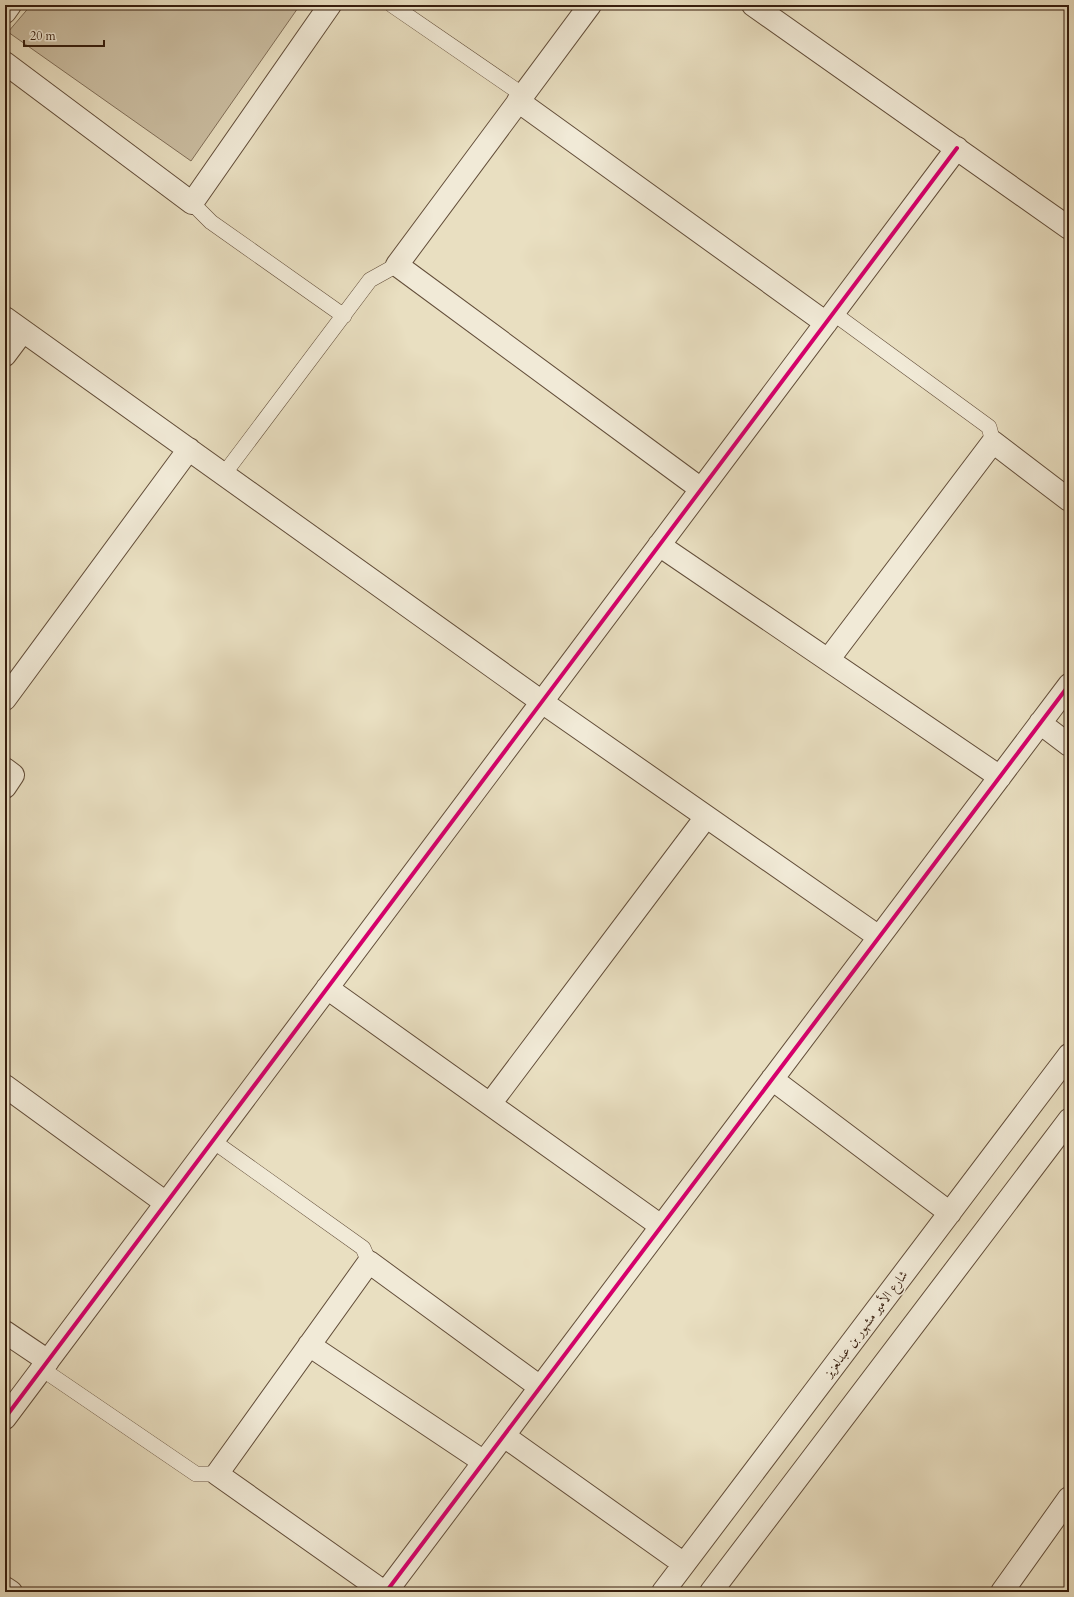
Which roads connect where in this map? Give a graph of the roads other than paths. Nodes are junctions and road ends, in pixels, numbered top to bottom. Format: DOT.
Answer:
graph roads {
  1 [pos="10,5"];
  2 [pos="330,5"];
  3 [pos="392,5"];
  4 [pos="590,5"];
  5 [pos="752,5"];
  6 [pos="5,12"];
  7 [pos="5,63"];
  8 [pos="520,98"];
  9 [pos="957,148"];
  10 [pos="192,203"];
  11 [pos="1069,228"];
  12 [pos="397,264"];
  13 [pos="344,316"];
  14 [pos="5,318"];
  15 [pos="829,318"];
  16 [pos="23,331"];
  17 [pos="5,355"];
  18 [pos="993,442"];
  19 [pos="188,449"];
  20 [pos="224,474"];
  21 [pos="701,489"];
  22 [pos="1069,500"];
  23 [pos="659,545"];
  24 [pos="828,660"];
  25 [pos="1069,685"];
  26 [pos="5,699"];
  27 [pos="542,702"];
  28 [pos="1040,723"];
  29 [pos="1069,745"];
  30 [pos="5,770"];
  31 [pos="1000,777"];
  32 [pos="5,787"];
  33 [pos="706,817"];
  34 [pos="879,938"];
  35 [pos="327,988"];
  36 [pos="1069,1055"];
  37 [pos="772,1079"];
  38 [pos="5,1086"];
  39 [pos="490,1104"];
  40 [pos="1069,1120"];
  41 [pos="213,1141"];
  42 [pos="166,1203"];
  43 [pos="950,1212"];
  44 [pos="661,1226"];
  45 [pos="369,1262"];
  46 [pos="5,1332"];
  47 [pos="309,1345"];
  48 [pos="45,1365"];
  49 [pos="540,1387"];
  50 [pos="5,1418"];
  51 [pos="504,1436"];
  52 [pos="484,1462"];
  53 [pos="217,1474"];
  54 [pos="1069,1498"];
  55 [pos="684,1564"];
  56 [pos="5,1588"];
  57 [pos="11,1592"];
  58 [pos="385,1592"];
  59 [pos="663,1592"];
  60 [pos="711,1592"];
  61 [pos="1002,1592"];
  1 -- 6 [label="street"];
  2 -- 10 [label="street"];
  3 -- 8 [label="lane"];
  4 -- 8 [label="street"];
  5 -- 9 [label="street"];
  7 -- 10 [label="street"];
  8 -- 12 [label="street"];
  8 -- 15 [label="street"];
  9 -- 11 [label="street"];
  9 -- 15 [label="street"];
  10 -- 13 [label="lane"];
  12 -- 13 [label="lane"];
  12 -- 21 [label="street"];
  13 -- 20 [label="lane"];
  14 -- 16 [label="street"];
  15 -- 18 [label="lane"];
  15 -- 21 [label="street"];
  16 -- 17 [label="street"];
  16 -- 19 [label="street"];
  18 -- 22 [label="street"];
  18 -- 24 [label="street"];
  19 -- 20 [label="street"];
  19 -- 26 [label="street"];
  20 -- 27 [label="street"];
  21 -- 23 [label="street"];
  23 -- 24 [label="street"];
  23 -- 27 [label="street"];
  24 -- 31 [label="street"];
  25 -- 28 [label="street"];
  27 -- 33 [label="street"];
  27 -- 35 [label="street"];
  28 -- 29 [label="street"];
  28 -- 31 [label="street"];
  30 -- 32 [label="street"];
  31 -- 34 [label="street"];
  33 -- 34 [label="street"];
  33 -- 39 [label="street"];
  34 -- 37 [label="street"];
  35 -- 39 [label="street"];
  35 -- 41 [label="street"];
  36 -- 43 [label="street, شارع الأمير مشهور بن عبدلعزيز"];
  37 -- 43 [label="street"];
  37 -- 44 [label="street"];
  38 -- 42 [label="street"];
  39 -- 44 [label="street"];
  40 -- 60 [label="street"];
  41 -- 42 [label="street"];
  41 -- 45 [label="lane"];
  42 -- 48 [label="street"];
  43 -- 55 [label="street, شارع الأمير مشهور بن عبدلعزيز"];
  44 -- 49 [label="street"];
  45 -- 47 [label="street"];
  45 -- 49 [label="street"];
  46 -- 48 [label="street"];
  47 -- 52 [label="street"];
  47 -- 53 [label="street"];
  48 -- 50 [label="street"];
  48 -- 53 [label="lane"];
  49 -- 51 [label="street"];
  51 -- 52 [label="street"];
  51 -- 55 [label="street"];
  52 -- 58 [label="street"];
  53 -- 58 [label="street"];
  54 -- 61 [label="street"];
  55 -- 59 [label="street, شارع الأمير مشهور بن عبدلعزيز"];
  56 -- 57 [label="street"];
}
